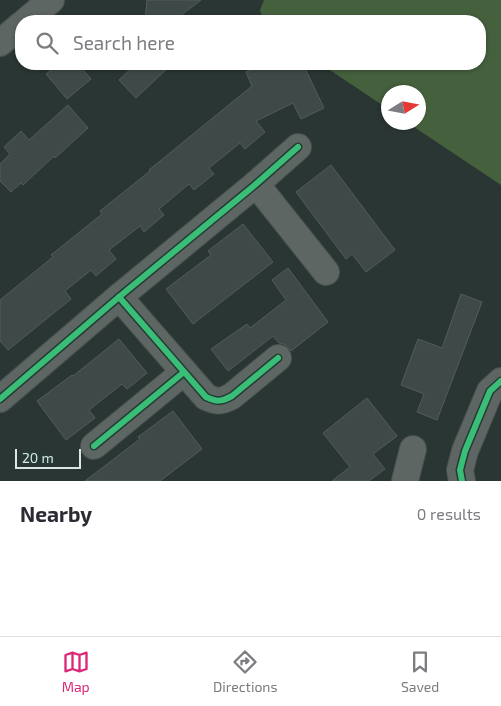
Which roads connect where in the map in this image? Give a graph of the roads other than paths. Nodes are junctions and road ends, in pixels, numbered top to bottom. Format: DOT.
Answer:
graph roads {
  1 [pos="51,0"];
  2 [pos="33,15"];
  3 [pos="15,30"];
  4 [pos="0,43"];
  5 [pos="298,147"];
  6 [pos="256,184"];
  7 [pos="326,272"];
  8 [pos="119,297"];
  9 [pos="278,358"];
  10 [pos="184,372"];
  11 [pos="501,381"];
  12 [pos="0,399"];
  13 [pos="94,446"];
  14 [pos="413,449"];
  15 [pos="404,481"];
  16 [pos="462,481"];
  1 -- 2 [label="street"];
  3 -- 4 [label="street"];
  5 -- 6 [label="street"];
  6 -- 7 [label="street"];
  6 -- 8 [label="street"];
  8 -- 10 [label="street"];
  8 -- 12 [label="street"];
  9 -- 10 [label="street"];
  10 -- 13 [label="street"];
  11 -- 16 [label="street"];
  14 -- 15 [label="street"];
}
